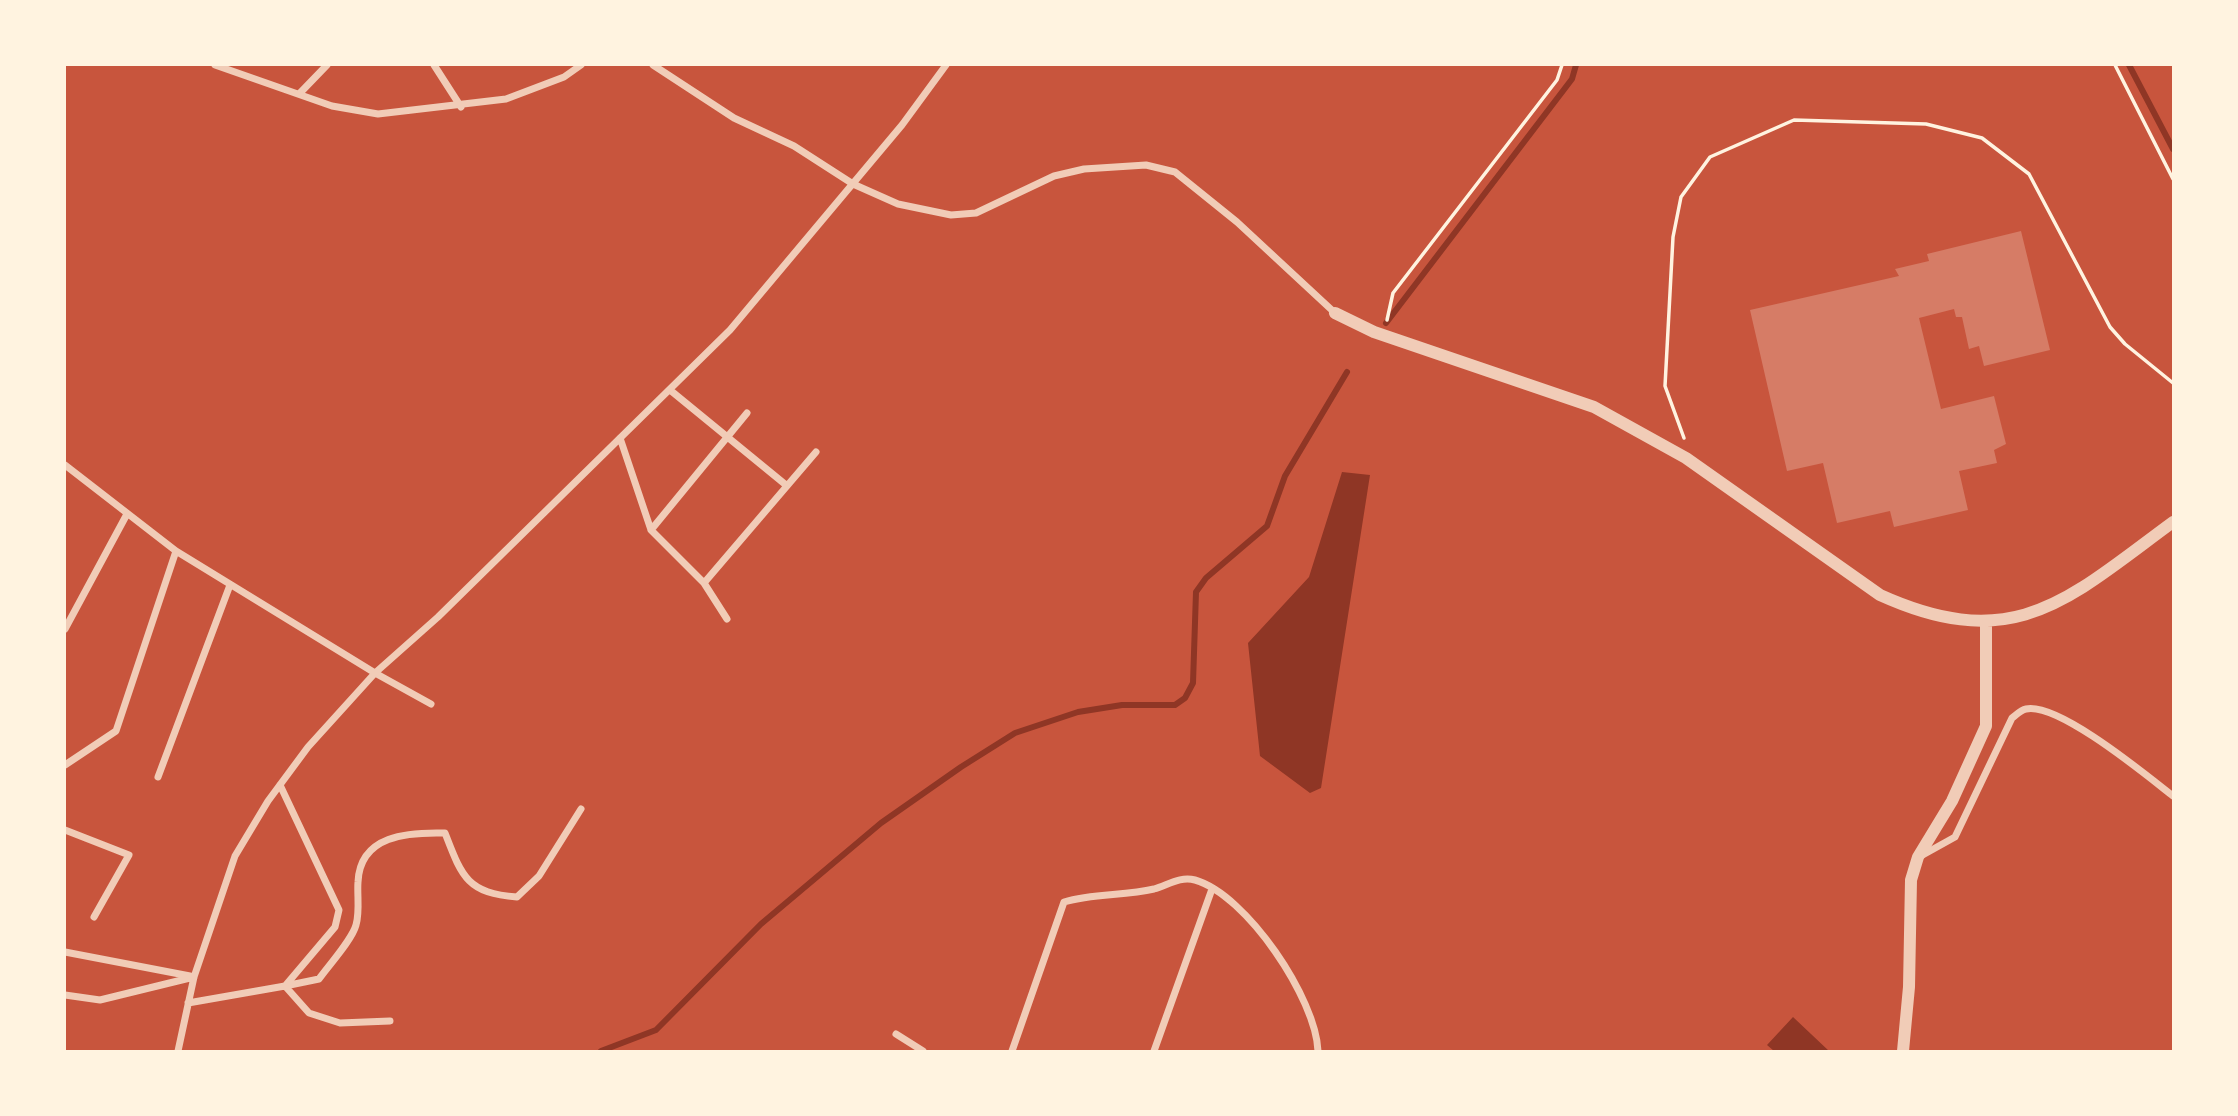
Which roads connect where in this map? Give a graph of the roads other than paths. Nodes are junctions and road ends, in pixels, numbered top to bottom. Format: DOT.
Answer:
graph roads {
  1 [pos="215,65"];
  2 [pos="327,65"];
  3 [pos="434,65"];
  4 [pos="581,65"];
  5 [pos="653,65"];
  6 [pos="946,65"];
  7 [pos="300,93"];
  8 [pos="461,107"];
  9 [pos="853,184"];
  10 [pos="1335,313"];
  11 [pos="670,390"];
  12 [pos="747,413"];
  13 [pos="620,438"];
  14 [pos="727,439"];
  15 [pos="816,452"];
  16 [pos="66,468"];
  17 [pos="786,485"];
  18 [pos="127,514"];
  19 [pos="2173,522"];
  20 [pos="650,530"];
  21 [pos="176,551"];
  22 [pos="704,583"];
  23 [pos="230,584"];
  24 [pos="727,620"];
  25 [pos="1986,622"];
  26 [pos="65,629"];
  27 [pos="375,673"];
  28 [pos="431,704"];
  29 [pos="65,765"];
  30 [pos="158,777"];
  31 [pos="279,785"];
  32 [pos="2173,796"];
  33 [pos="581,809"];
  34 [pos="65,830"];
  35 [pos="1918,858"];
  36 [pos="1212,889"];
  37 [pos="94,917"];
  38 [pos="65,953"];
  39 [pos="194,977"];
  40 [pos="285,986"];
  41 [pos="65,995"];
  42 [pos="188,1003"];
  43 [pos="390,1021"];
  44 [pos="896,1034"];
  45 [pos="178,1051"];
  46 [pos="923,1051"];
  47 [pos="1012,1051"];
  48 [pos="1154,1051"];
  49 [pos="1318,1051"];
  50 [pos="1903,1051"];
  1 -- 7 [label="street"];
  2 -- 7 [label="street"];
  3 -- 8 [label="street"];
  4 -- 8 [label="street"];
  5 -- 9 [label="street"];
  6 -- 9 [label="street"];
  7 -- 8 [label="street"];
  9 -- 10 [label="street"];
  9 -- 11 [label="street"];
  10 -- 25 [label="street"];
  11 -- 13 [label="street"];
  11 -- 14 [label="street"];
  12 -- 14 [label="street"];
  13 -- 20 [label="street"];
  13 -- 27 [label="street"];
  14 -- 17 [label="street"];
  14 -- 20 [label="street"];
  15 -- 17 [label="street"];
  16 -- 18 [label="street"];
  17 -- 22 [label="street"];
  18 -- 21 [label="street"];
  18 -- 26 [label="street"];
  19 -- 25 [label="street"];
  20 -- 22 [label="street"];
  21 -- 23 [label="street"];
  21 -- 29 [label="street"];
  22 -- 24 [label="street"];
  23 -- 27 [label="street"];
  23 -- 30 [label="street"];
  25 -- 35 [label="street"];
  27 -- 28 [label="street"];
  27 -- 31 [label="street"];
  31 -- 39 [label="street"];
  31 -- 40 [label="street"];
  32 -- 35 [label="street"];
  33 -- 40 [label="street"];
  34 -- 37 [label="street"];
  35 -- 50 [label="street"];
  36 -- 47 [label="street"];
  36 -- 48 [label="street"];
  36 -- 49 [label="street"];
  38 -- 39 [label="street"];
  39 -- 41 [label="street"];
  39 -- 42 [label="street"];
  40 -- 42 [label="street"];
  40 -- 43 [label="street"];
  42 -- 45 [label="street"];
  44 -- 46 [label="street"];
}
